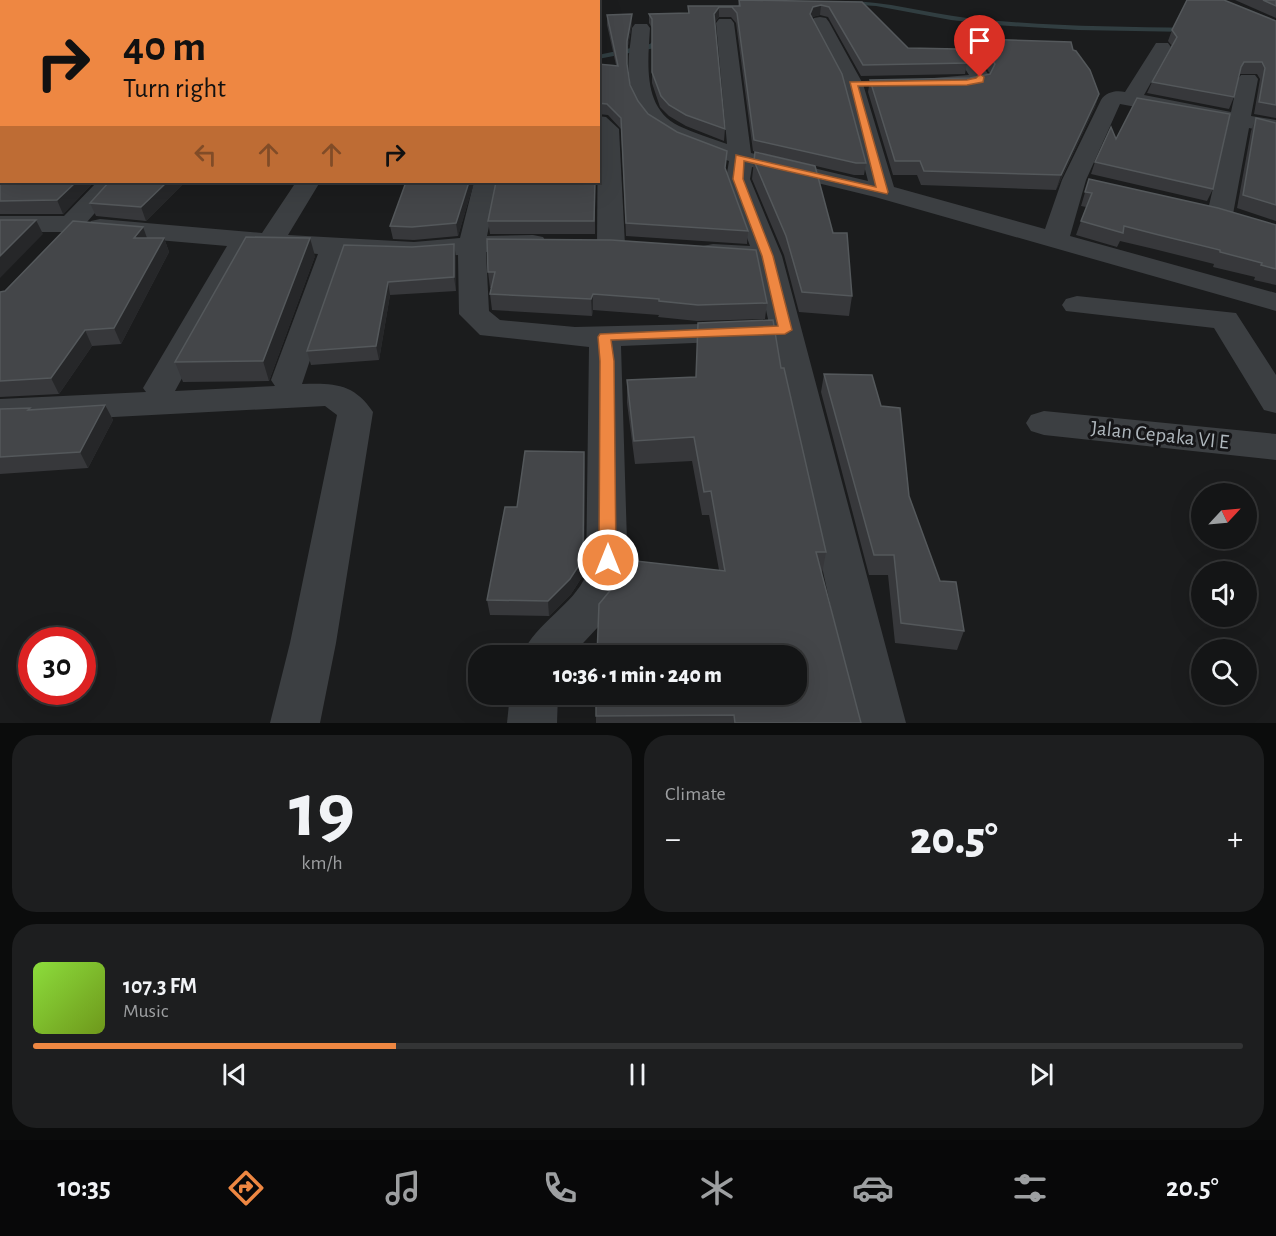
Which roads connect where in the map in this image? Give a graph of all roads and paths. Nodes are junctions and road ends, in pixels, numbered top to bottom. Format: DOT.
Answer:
graph roads {
  1 [pos="820,22"];
  2 [pos="725,23"];
  3 [pos="640,28"];
  4 [pos="1162,47"];
  5 [pos="966,56"];
  6 [pos="1248,79"];
  7 [pos="922,83"];
  8 [pos="853,84"];
  9 [pos="876,84"];
  10 [pos="1131,99"];
  11 [pos="1241,120"];
  12 [pos="600,123"];
  13 [pos="1276,127"];
  14 [pos="739,166"];
  15 [pos="109,183"];
  16 [pos="307,183"];
  17 [pos="486,183"];
  18 [pos="883,192"];
  19 [pos="1220,215"];
  20 [pos="0,224"];
  21 [pos="71,224"];
  22 [pos="1055,240"];
  23 [pos="257,241"];
  24 [pos="472,244"];
  25 [pos="611,245"];
  26 [pos="334,247"];
  27 [pos="645,247"];
  28 [pos="689,250"];
  29 [pos="768,256"];
  30 [pos="40,257"];
  31 [pos="1276,302"];
  32 [pos="1077,305"];
  33 [pos="785,330"];
  34 [pos="604,337"];
  35 [pos="288,380"];
  36 [pos="159,388"];
  37 [pos="1276,402"];
  38 [pos="0,411"];
  39 [pos="1044,423"];
  40 [pos="1276,447"];
  41 [pos="553,645"];
  42 [pos="533,705"];
  43 [pos="295,723"];
  44 [pos="532,723"];
  45 [pos="881,723"];
  1 -- 8 [label="street"];
  2 -- 14 [label="street"];
  3 -- 14 [label="street"];
  4 -- 10 [label="street"];
  5 -- 7 [label="street"];
  6 -- 11 [label="street"];
  8 -- 9 [label="street"];
  8 -- 18 [label="street"];
  10 -- 11 [label="street"];
  10 -- 22 [label="street"];
  11 -- 13 [label="street"];
  11 -- 19 [label="street"];
  12 -- 25 [label="street"];
  14 -- 18 [label="street"];
  14 -- 29 [label="street"];
  15 -- 21 [label="street"];
  16 -- 23 [label="street"];
  17 -- 24 [label="street"];
  18 -- 22 [label="street"];
  20 -- 21 [label="street"];
  21 -- 23 [label="street"];
  21 -- 30 [label="street"];
  22 -- 31 [label="street"];
  23 -- 26 [label="street"];
  23 -- 36 [label="street"];
  24 -- 25 [label="street"];
  24 -- 26 [label="street"];
  24 -- 34 [label="street"];
  25 -- 27 [label="street"];
  26 -- 35 [label="street"];
  28 -- 29 [label="street"];
  29 -- 33 [label="street"];
  32 -- 37 [label="street"];
  33 -- 34 [label="street"];
  33 -- 45 [label="street"];
  34 -- 41 [label="street"];
  38 -- 43 [label="street"];
  39 -- 40 [label="street, Jalan Cepaka VI E"];
  42 -- 44 [label="street"];
}
